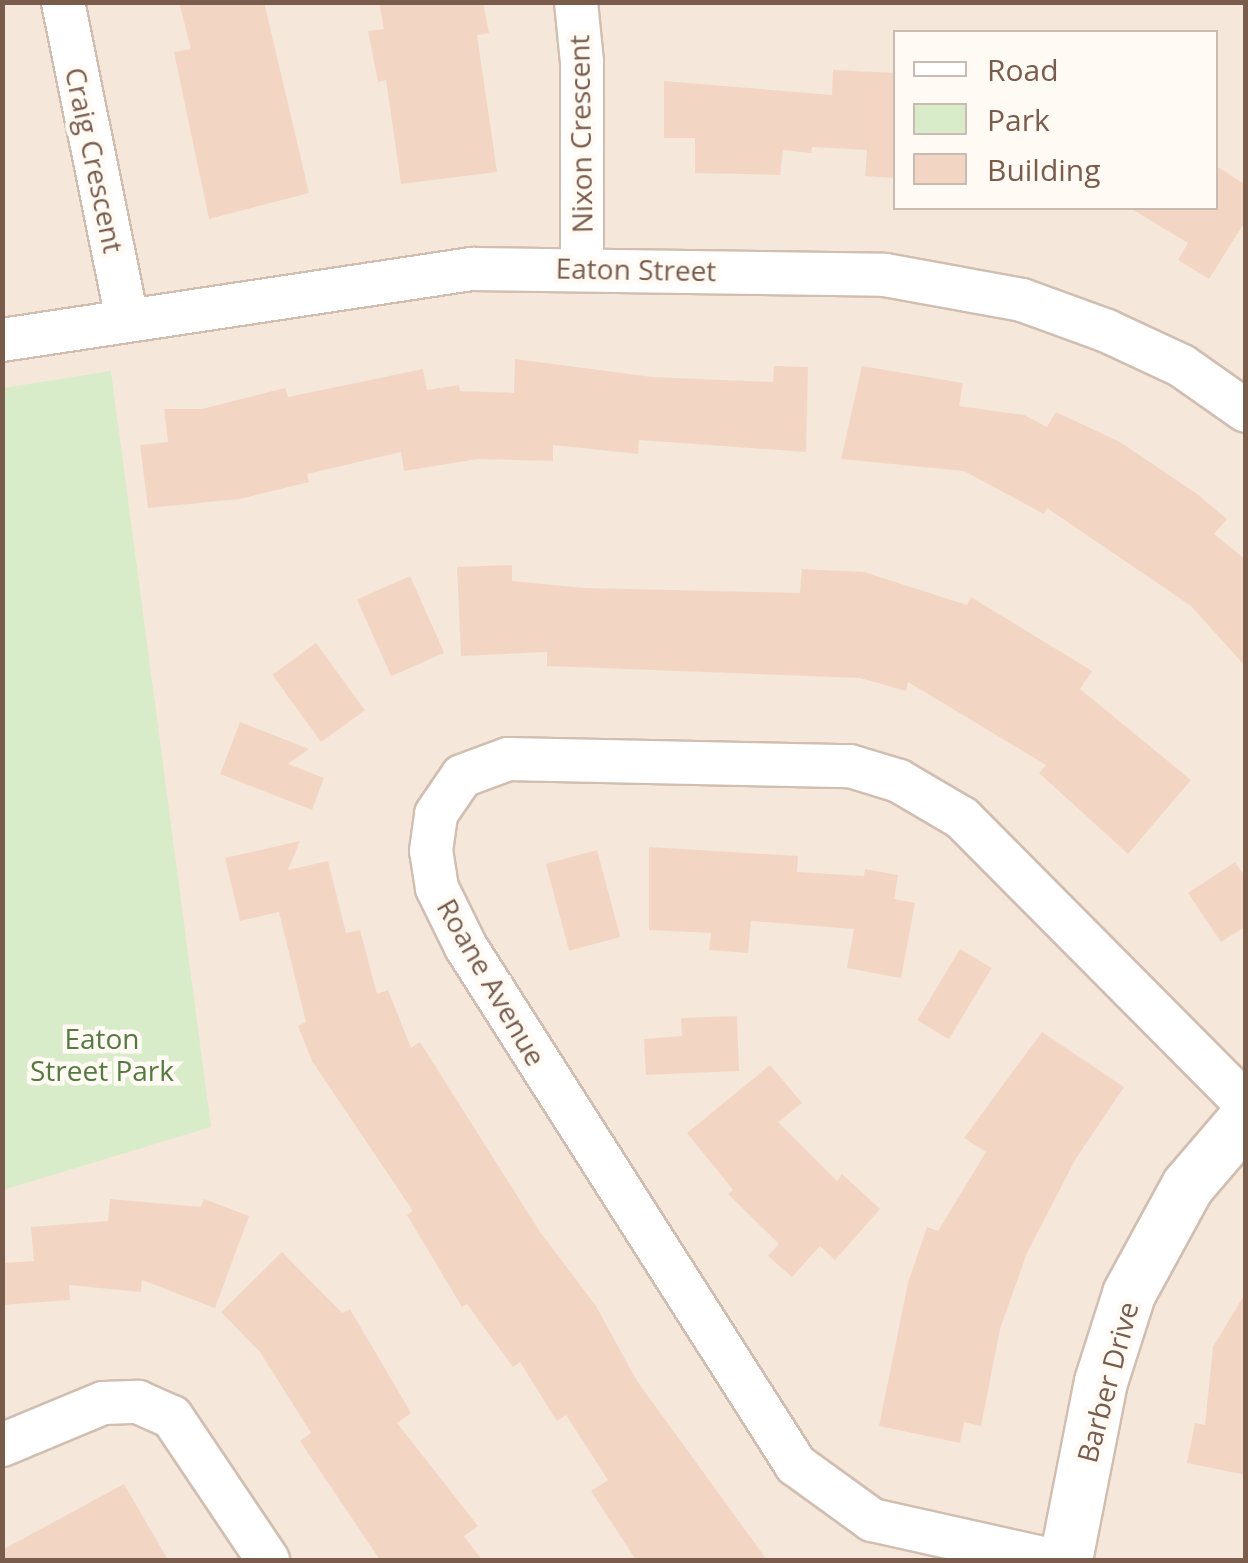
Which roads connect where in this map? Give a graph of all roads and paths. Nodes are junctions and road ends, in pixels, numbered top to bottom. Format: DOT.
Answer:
graph roads {
  1 [pos="62,2"];
  2 [pos="576,2"];
  3 [pos="582,266"];
  4 [pos="126,318"];
  5 [pos="2,340"];
  6 [pos="1246,411"];
  7 [pos="1246,1104"];
  8 [pos="1246,1118"];
  9 [pos="2,1445"];
  10 [pos="268,1560"];
  11 [pos="1051,1560"];
  12 [pos="1066,1560"];
  1 -- 4 [label="street, Craig Crescent"];
  2 -- 3 [label="street, Nixon Crescent"];
  3 -- 4 [label="street, Eaton Street"];
  3 -- 6 [label="street, Eaton Street"];
  4 -- 5 [label="street, Eaton Street"];
  7 -- 11 [label="street, Roane Avenue"];
  8 -- 12 [label="street, Barber Drive"];
  9 -- 10 [label="street"];
}
